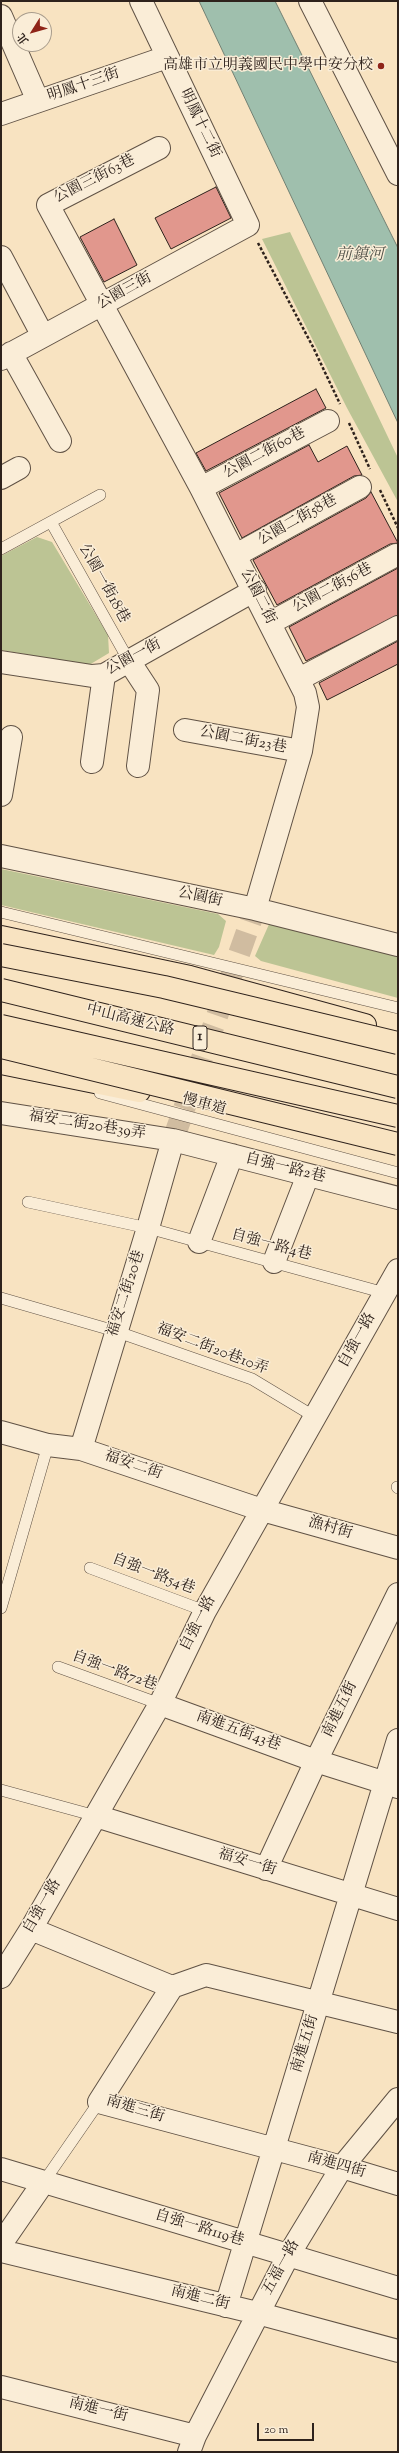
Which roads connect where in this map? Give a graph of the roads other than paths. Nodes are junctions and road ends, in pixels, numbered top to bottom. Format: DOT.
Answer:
graph roads {
  1 [pos="142,1"];
  2 [pos="310,1"];
  3 [pos="1,16"];
  4 [pos="167,57"];
  5 [pos="38,101"];
  6 [pos="1,114"];
  7 [pos="159,148"];
  8 [pos="398,174"];
  9 [pos="248,224"];
  10 [pos="1,257"];
  11 [pos="102,305"];
  12 [pos="43,336"];
  13 [pos="6,356"];
  14 [pos="339,415"];
  15 [pos="60,441"];
  16 [pos="370,480"];
  17 [pos="201,488"];
  18 [pos="100,495"];
  19 [pos="51,522"];
  20 [pos="1,549"];
  21 [pos="236,555"];
  22 [pos="396,555"];
  23 [pos="255,590"];
  24 [pos="270,623"];
  25 [pos="398,627"];
  26 [pos="129,661"];
  27 [pos="1,662"];
  28 [pos="104,675"];
  29 [pos="299,679"];
  30 [pos="185,730"];
  31 [pos="11,737"];
  32 [pos="301,751"];
  33 [pos="92,762"];
  34 [pos="138,766"];
  35 [pos="1,795"];
  36 [pos="1,856"];
  37 [pos="255,909"];
  38 [pos="1,912"];
  39 [pos="1,937"];
  40 [pos="398,945"];
  41 [pos="1,955"];
  42 [pos="1,990"];
  43 [pos="398,1008"];
  44 [pos="1,1026"];
  45 [pos="398,1034"];
  46 [pos="398,1043"];
  47 [pos="1,1047"];
  48 [pos="1,1063"];
  49 [pos="1,1074"];
  50 [pos="398,1087"];
  51 [pos="1,1113"];
  52 [pos="398,1116"];
  53 [pos="173,1140"];
  54 [pos="398,1144"];
  55 [pos="398,1152"];
  56 [pos="232,1155"];
  57 [pos="398,1173"];
  58 [pos="308,1174"];
  59 [pos="398,1198"];
  60 [pos="28,1202"];
  61 [pos="148,1228"];
  62 [pos="199,1242"];
  63 [pos="274,1262"];
  64 [pos="398,1270"];
  65 [pos="385,1293"];
  66 [pos="1,1298"];
  67 [pos="115,1330"];
  68 [pos="315,1417"];
  69 [pos="1,1432"];
  70 [pos="48,1445"];
  71 [pos="81,1449"];
  72 [pos="262,1510"];
  73 [pos="398,1548"];
  74 [pos="90,1568"];
  75 [pos="398,1594"];
  76 [pos="1,1608"];
  77 [pos="205,1611"];
  78 [pos="391,1626"];
  79 [pos="58,1667"];
  80 [pos="160,1704"];
  81 [pos="398,1740"];
  82 [pos="316,1761"];
  83 [pos="392,1785"];
  84 [pos="1,1790"];
  85 [pos="96,1816"];
  86 [pos="266,1868"];
  87 [pos="351,1895"];
  88 [pos="398,1909"];
  89 [pos="32,1929"];
  90 [pos="1,1977"];
  91 [pos="172,1987"];
  92 [pos="318,2003"];
  93 [pos="398,2022"];
  94 [pos="398,2099"];
  95 [pos="100,2102"];
  96 [pos="274,2148"];
  97 [pos="342,2167"];
  98 [pos="1,2170"];
  99 [pos="43,2182"];
  100 [pos="398,2184"];
  101 [pos="245,2243"];
  102 [pos="1,2244"];
  103 [pos="1,2251"];
  104 [pos="288,2256"];
  105 [pos="398,2288"];
  106 [pos="226,2306"];
  107 [pos="257,2313"];
  108 [pos="398,2352"];
  109 [pos="1,2387"];
  110 [pos="192,2444"];
  1 -- 4 [label="street, 明鳳十二街"];
  2 -- 8 [label="street"];
  3 -- 5 [label="street"];
  4 -- 5 [label="street, 明鳳十三街"];
  4 -- 9 [label="street, 明鳳十二街"];
  5 -- 6 [label="street, 明鳳十三街"];
  7 -- 11 [label="street, 公園三街63巷"];
  9 -- 11 [label="street, 公園三街"];
  10 -- 12 [label="street"];
  11 -- 12 [label="street, 公園三街"];
  11 -- 17 [label="street, 公園二街"];
  12 -- 13 [label="street, 公園三街"];
  13 -- 15 [label="street"];
  14 -- 17 [label="street, 公園二街60巷"];
  16 -- 21 [label="street, 公園二街58巷"];
  17 -- 21 [label="street, 公園二街"];
  18 -- 19 [label="lane"];
  19 -- 20 [label="lane"];
  19 -- 26 [label="lane, 公園一街18巷"];
  21 -- 23 [label="street, 公園二街"];
  22 -- 24 [label="street, 公園二街56巷"];
  23 -- 24 [label="street, 公園二街"];
  23 -- 26 [label="street, 公園一街"];
  24 -- 29 [label="street, 公園二街"];
  25 -- 29 [label="street"];
  26 -- 28 [label="street, 公園一街"];
  26 -- 34 [label="street"];
  27 -- 28 [label="street, 公園一街"];
  28 -- 33 [label="street"];
  29 -- 32 [label="street, 公園二街"];
  30 -- 32 [label="street, 公園二街23巷"];
  31 -- 35 [label="street"];
  32 -- 37 [label="street, 公園二街"];
  36 -- 37 [label="street, 公園街"];
  37 -- 40 [label="street, 公園街"];
  38 -- 43 [label="lane"];
  39 -- 45 [label="highway"];
  41 -- 46 [label="highway, bridge"];
  42 -- 50 [label="highway, 中山高速公路 / 1, bridge"];
  44 -- 52 [label="highway, 1, bridge"];
  47 -- 54 [label="highway, bridge"];
  48 -- 55 [label="highway"];
  49 -- 57 [label="lane, 慢車道"];
  51 -- 53 [label="street, 福安二街20巷39弄"];
  53 -- 56 [label="street, 自強一路2巷"];
  53 -- 61 [label="street, 福安二街20巷"];
  56 -- 58 [label="street, 自強一路2巷"];
  56 -- 62 [label="street"];
  58 -- 59 [label="street, 自強一路2巷"];
  58 -- 63 [label="street"];
  60 -- 61 [label="lane, 自強一路4巷"];
  61 -- 62 [label="lane, 自強一路4巷"];
  61 -- 67 [label="street, 福安二街20巷"];
  62 -- 63 [label="lane, 自強一路4巷"];
  63 -- 65 [label="lane, 自強一路4巷"];
  64 -- 65 [label="street, 自強一路"];
  65 -- 68 [label="street, 自強一路"];
  66 -- 67 [label="lane, 福安二街20巷10弄"];
  67 -- 68 [label="lane, 福安二街20巷10弄"];
  67 -- 71 [label="street, 福安二街20巷"];
  68 -- 72 [label="street, 自強一路"];
  69 -- 70 [label="street, 福安二街"];
  70 -- 71 [label="street, 福安二街"];
  70 -- 76 [label="lane"];
  71 -- 72 [label="street, 福安二街"];
  72 -- 73 [label="street, 漁村街"];
  72 -- 77 [label="street, 自強一路"];
  74 -- 77 [label="lane, 自強一路54巷"];
  75 -- 78 [label="street, 南進五街"];
  77 -- 80 [label="street, 自強一路"];
  78 -- 82 [label="street, 南進五街"];
  79 -- 80 [label="lane, 自強一路72巷"];
  80 -- 82 [label="street, 南進五街43巷"];
  80 -- 85 [label="street, 自強一路"];
  81 -- 83 [label="street, 南進五街"];
  82 -- 83 [label="street"];
  82 -- 86 [label="street, 南進五街"];
  83 -- 87 [label="street, 南進五街"];
  84 -- 85 [label="lane"];
  85 -- 86 [label="street, 福安一街"];
  85 -- 89 [label="street, 自強一路"];
  86 -- 87 [label="street, 福安一街"];
  87 -- 88 [label="street, 福安一街"];
  87 -- 92 [label="street, 南進五街"];
  89 -- 90 [label="street, 自強一路"];
  89 -- 91 [label="street"];
  91 -- 92 [label="street"];
  91 -- 95 [label="street, 南進三街"];
  92 -- 93 [label="street"];
  92 -- 96 [label="street, 南進五街"];
  94 -- 97 [label="street, 五福一路"];
  95 -- 96 [label="street, 南進三街"];
  95 -- 99 [label="lane"];
  96 -- 97 [label="street, 南進四街"];
  96 -- 101 [label="street, 南進五街"];
  97 -- 100 [label="street, 南進四街"];
  97 -- 104 [label="street, 五福一路"];
  98 -- 99 [label="street, 自強一路119巷"];
  99 -- 101 [label="street, 自強一路119巷"];
  99 -- 102 [label="street"];
  101 -- 104 [label="street, 自強一路119巷"];
  101 -- 106 [label="street, 南進五街"];
  103 -- 106 [label="street, 南進二街"];
  104 -- 105 [label="street, 自強一路119巷"];
  104 -- 107 [label="street, 五福一路"];
  106 -- 107 [label="street, 南進二街"];
  107 -- 108 [label="street, 南進二街"];
  107 -- 110 [label="street, 五福一路"];
  109 -- 110 [label="street, 南進一街"];
}
